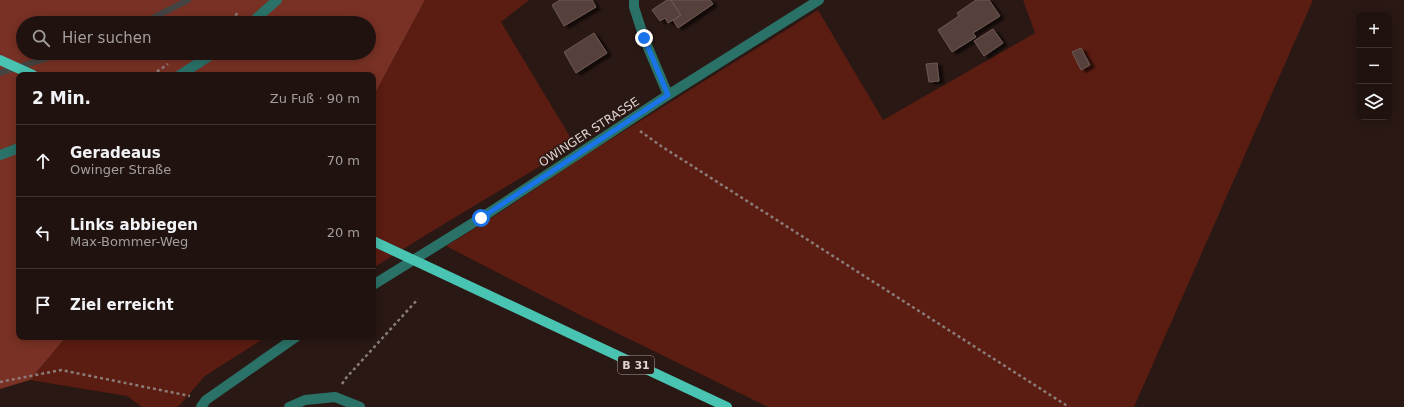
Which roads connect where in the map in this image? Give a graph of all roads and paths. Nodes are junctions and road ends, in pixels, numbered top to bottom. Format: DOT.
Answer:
graph roads {
  1 [pos="277,0"];
  2 [pos="634,0"];
  3 [pos="819,0"];
  4 [pos="259,16"];
  5 [pos="0,60"];
  6 [pos="203,60"];
  7 [pos="26,72"];
  8 [pos="185,72"];
  9 [pos="668,95"];
  10 [pos="628,122"];
  11 [pos="16,149"];
  12 [pos="0,155"];
  13 [pos="376,242"];
  14 [pos="376,284"];
  15 [pos="418,299"];
  16 [pos="292,340"];
  17 [pos="0,382"];
  18 [pos="335,397"];
  19 [pos="203,403"];
  20 [pos="289,407"];
  21 [pos="360,407"];
  22 [pos="727,407"];
  23 [pos="1069,407"];
  1 -- 4 [label="street"];
  2 -- 9 [label="street"];
  3 -- 9 [label="street, OWINGER STRASSE"];
  5 -- 7 [label="main road"];
  6 -- 8 [label="street"];
  9 -- 10 [label="street, OWINGER STRASSE"];
  10 -- 14 [label="street, OWINGER STRASSE"];
  10 -- 23 [label="path"];
  11 -- 12 [label="street"];
  13 -- 22 [label="main road, B 31"];
  15 -- 18 [label="path"];
  16 -- 19 [label="street"];
  17 -- 19 [label="path"];
  18 -- 20 [label="street"];
  18 -- 21 [label="street"];
}
